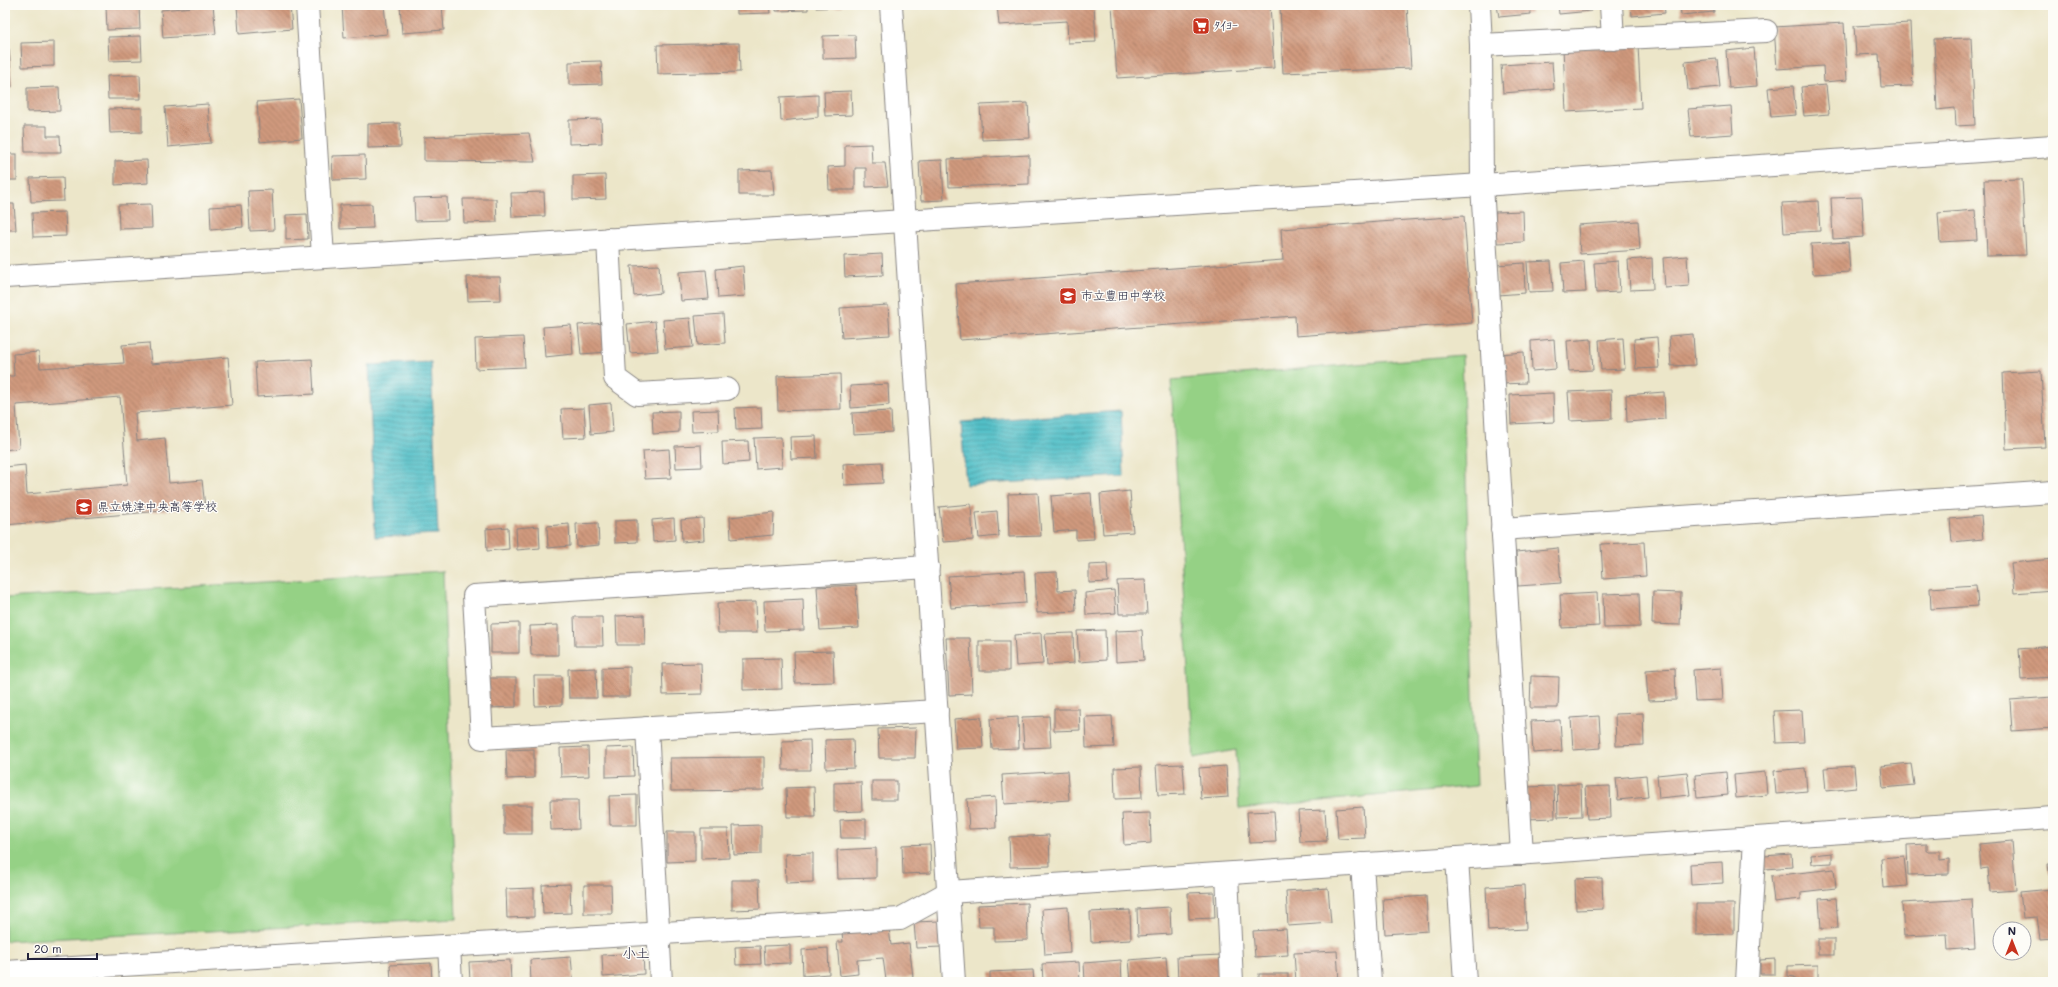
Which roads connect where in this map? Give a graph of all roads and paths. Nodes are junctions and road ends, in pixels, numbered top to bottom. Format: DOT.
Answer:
graph roads {
  1 [pos="307,5"];
  2 [pos="891,5"];
  3 [pos="1479,5"];
  4 [pos="1611,5"];
  5 [pos="1766,31"];
  6 [pos="1613,39"];
  7 [pos="1481,45"];
  8 [pos="2053,146"];
  9 [pos="1482,185"];
  10 [pos="905,220"];
  11 [pos="608,239"];
  12 [pos="322,257"];
  13 [pos="5,277"];
  14 [pos="727,389"];
  15 [pos="2053,492"];
  16 [pos="1502,529"];
  17 [pos="928,567"];
  18 [pos="937,711"];
  19 [pos="647,728"];
  20 [pos="2053,818"];
  21 [pos="1754,838"];
  22 [pos="1522,854"];
  23 [pos="1457,858"];
  24 [pos="1362,864"];
  25 [pos="1227,874"];
  26 [pos="949,892"];
  27 [pos="658,933"];
  28 [pos="449,946"];
  29 [pos="5,972"];
  30 [pos="37,976"];
  31 [pos="451,982"];
  32 [pos="661,982"];
  33 [pos="954,982"];
  34 [pos="1232,982"];
  35 [pos="1370,982"];
  36 [pos="1465,982"];
  37 [pos="1747,982"];
  1 -- 12 [label="street"];
  2 -- 10 [label="street"];
  3 -- 7 [label="street"];
  4 -- 6 [label="street"];
  5 -- 6 [label="street"];
  6 -- 7 [label="street"];
  7 -- 9 [label="street"];
  8 -- 9 [label="street"];
  9 -- 10 [label="street"];
  9 -- 16 [label="street"];
  10 -- 11 [label="street"];
  10 -- 17 [label="street"];
  11 -- 12 [label="street"];
  11 -- 14 [label="street"];
  12 -- 13 [label="street"];
  15 -- 16 [label="street"];
  16 -- 22 [label="street"];
  17 -- 18 [label="street"];
  17 -- 19 [label="street"];
  18 -- 19 [label="street"];
  18 -- 26 [label="street"];
  19 -- 27 [label="street"];
  20 -- 21 [label="street"];
  21 -- 22 [label="street"];
  21 -- 37 [label="street"];
  22 -- 23 [label="street"];
  23 -- 24 [label="street"];
  23 -- 36 [label="street"];
  24 -- 25 [label="street"];
  24 -- 35 [label="street"];
  25 -- 26 [label="street"];
  25 -- 34 [label="street"];
  26 -- 27 [label="street"];
  26 -- 33 [label="street"];
  27 -- 28 [label="street"];
  27 -- 32 [label="street"];
  28 -- 30 [label="street"];
  28 -- 31 [label="street"];
  29 -- 30 [label="street"];
}
